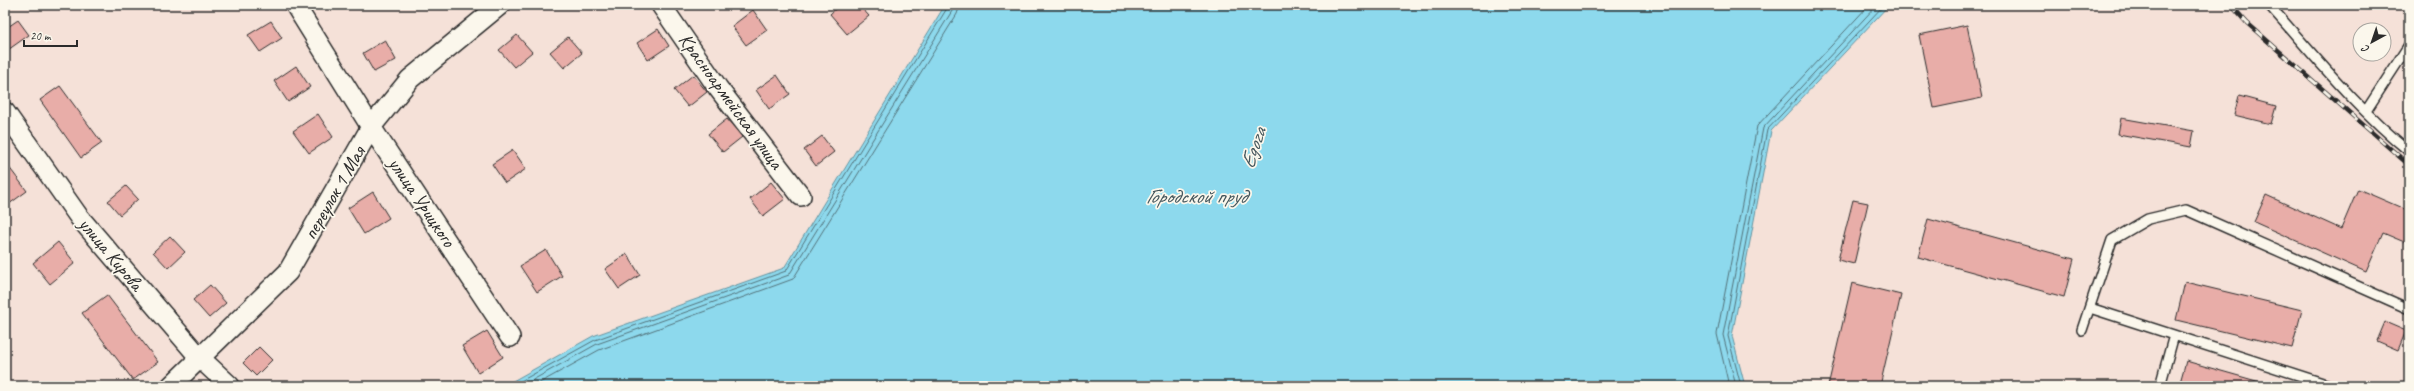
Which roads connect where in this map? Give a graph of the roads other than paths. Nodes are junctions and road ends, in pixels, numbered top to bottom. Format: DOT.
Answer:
graph roads {
  1 [pos="296,5"];
  2 [pos="500,5"];
  3 [pos="661,5"];
  4 [pos="2268,5"];
  5 [pos="2409,45"];
  6 [pos="2366,111"];
  7 [pos="5,112"];
  8 [pos="372,127"];
  9 [pos="2409,151"];
  10 [pos="801,196"];
  11 [pos="2090,308"];
  12 [pos="2409,309"];
  13 [pos="2082,330"];
  14 [pos="2174,335"];
  15 [pos="510,337"];
  16 [pos="200,358"];
  17 [pos="172,386"];
  18 [pos="230,386"];
  19 [pos="2160,386"];
  20 [pos="2332,386"];
  1 -- 8 [label="street, улица Урицкого"];
  2 -- 8 [label="street, переулок 1 Мая"];
  3 -- 10 [label="street, Красноармейская улица"];
  4 -- 6 [label="lane"];
  5 -- 6 [label="lane"];
  6 -- 9 [label="lane"];
  7 -- 16 [label="street, улица Кирова"];
  8 -- 15 [label="street, улица Урицкого"];
  8 -- 16 [label="street, переулок 1 Мая"];
  11 -- 12 [label="lane"];
  11 -- 13 [label="lane"];
  11 -- 14 [label="lane"];
  14 -- 19 [label="lane"];
  14 -- 20 [label="lane"];
  16 -- 17 [label="street, переулок 1 Мая"];
  16 -- 18 [label="street, улица Кирова"];
}
